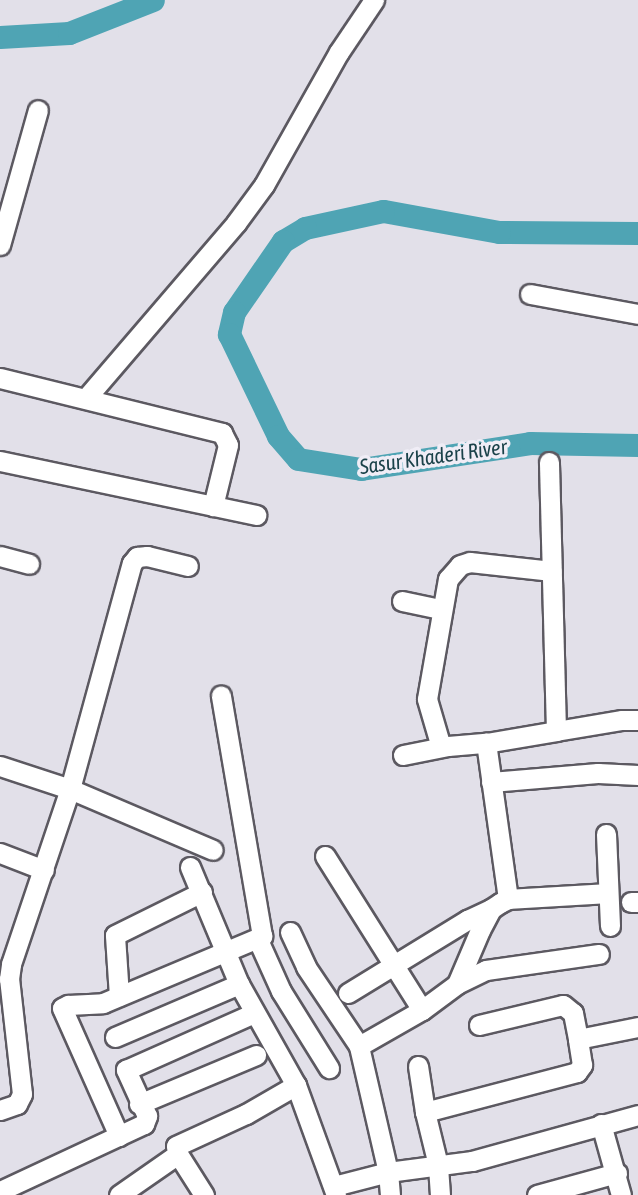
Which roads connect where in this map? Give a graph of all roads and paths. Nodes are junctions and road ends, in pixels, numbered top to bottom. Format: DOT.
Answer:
graph roads {
  1 [pos="374,0"];
  2 [pos="38,110"];
  3 [pos="0,244"];
  4 [pos="530,293"];
  5 [pos="638,314"];
  6 [pos="0,378"];
  7 [pos="87,397"];
  8 [pos="0,460"];
  9 [pos="549,462"];
  10 [pos="213,506"];
  11 [pos="256,515"];
  12 [pos="0,555"];
  13 [pos="29,564"];
  14 [pos="188,566"];
  15 [pos="552,571"];
  16 [pos="401,601"];
  17 [pos="441,609"];
  18 [pos="221,695"];
  19 [pos="638,720"];
  20 [pos="556,731"];
  21 [pos="486,743"];
  22 [pos="441,747"];
  23 [pos="403,755"];
  24 [pos="0,766"];
  25 [pos="638,775"];
  26 [pos="491,782"];
  27 [pos="70,789"];
  28 [pos="606,834"];
  29 [pos="213,850"];
  30 [pos="0,853"];
  31 [pos="325,856"];
  32 [pos="190,867"];
  33 [pos="44,870"];
  34 [pos="202,892"];
  35 [pos="608,893"];
  36 [pos="500,904"];
  37 [pos="610,926"];
  38 [pos="290,932"];
  39 [pos="258,940"];
  40 [pos="225,951"];
  41 [pos="599,954"];
  42 [pos="392,965"];
  43 [pos="239,984"];
  44 [pos="457,984"];
  45 [pos="348,993"];
  46 [pos="119,996"];
  47 [pos="422,1010"];
  48 [pos="254,1013"];
  49 [pos="479,1025"];
  50 [pos="638,1027"];
  51 [pos="115,1037"];
  52 [pos="578,1039"];
  53 [pos="359,1046"];
  54 [pos="256,1055"];
  55 [pos="418,1066"];
  56 [pos="329,1068"];
  57 [pos="296,1085"];
  58 [pos="139,1104"];
  59 [pos="0,1110"];
  60 [pos="425,1112"];
  61 [pos="638,1115"];
  62 [pos="601,1124"];
  63 [pos="119,1136"];
  64 [pos="178,1154"];
  65 [pos="438,1165"];
  66 [pos="388,1172"];
  67 [pos="617,1173"];
  68 [pos="335,1190"];
  69 [pos="0,1191"];
  70 [pos="548,1194"];
  71 [pos="119,1195"];
  72 [pos="204,1195"];
  73 [pos="390,1195"];
  74 [pos="440,1195"];
  75 [pos="621,1195"];
  1 -- 7 [label="street"];
  2 -- 3 [label="street"];
  4 -- 5 [label="street"];
  6 -- 7 [label="street"];
  7 -- 10 [label="street"];
  8 -- 10 [label="street"];
  9 -- 15 [label="street"];
  10 -- 11 [label="street"];
  12 -- 13 [label="street"];
  14 -- 27 [label="street"];
  15 -- 17 [label="street"];
  15 -- 20 [label="street"];
  16 -- 17 [label="street"];
  17 -- 22 [label="street"];
  18 -- 39 [label="street"];
  19 -- 20 [label="street"];
  20 -- 21 [label="street"];
  21 -- 22 [label="street"];
  21 -- 26 [label="street"];
  22 -- 23 [label="street"];
  24 -- 27 [label="street"];
  25 -- 26 [label="street"];
  26 -- 36 [label="street"];
  27 -- 29 [label="street"];
  27 -- 33 [label="street"];
  28 -- 35 [label="street"];
  30 -- 33 [label="street"];
  31 -- 42 [label="street"];
  32 -- 34 [label="street"];
  33 -- 59 [label="street"];
  34 -- 40 [label="street"];
  34 -- 46 [label="street"];
  35 -- 36 [label="street"];
  35 -- 37 [label="street"];
  36 -- 42 [label="street"];
  36 -- 44 [label="street"];
  38 -- 53 [label="street"];
  39 -- 40 [label="street"];
  39 -- 56 [label="street"];
  40 -- 43 [label="street"];
  40 -- 46 [label="street"];
  41 -- 44 [label="street"];
  42 -- 45 [label="street"];
  42 -- 47 [label="street"];
  43 -- 48 [label="street"];
  43 -- 51 [label="street"];
  44 -- 47 [label="street"];
  46 -- 63 [label="street"];
  47 -- 53 [label="street"];
  48 -- 57 [label="street"];
  48 -- 58 [label="street"];
  49 -- 52 [label="street"];
  50 -- 52 [label="street"];
  52 -- 60 [label="street"];
  53 -- 66 [label="street"];
  54 -- 58 [label="street"];
  55 -- 60 [label="street"];
  57 -- 64 [label="street"];
  57 -- 68 [label="street"];
  58 -- 63 [label="street"];
  60 -- 65 [label="street"];
  61 -- 62 [label="street"];
  62 -- 65 [label="street"];
  62 -- 67 [label="street"];
  63 -- 69 [label="street"];
  64 -- 71 [label="street"];
  64 -- 72 [label="street"];
  65 -- 66 [label="street"];
  65 -- 74 [label="street"];
  66 -- 68 [label="street"];
  66 -- 73 [label="street"];
  67 -- 70 [label="street"];
  67 -- 75 [label="street"];
}
